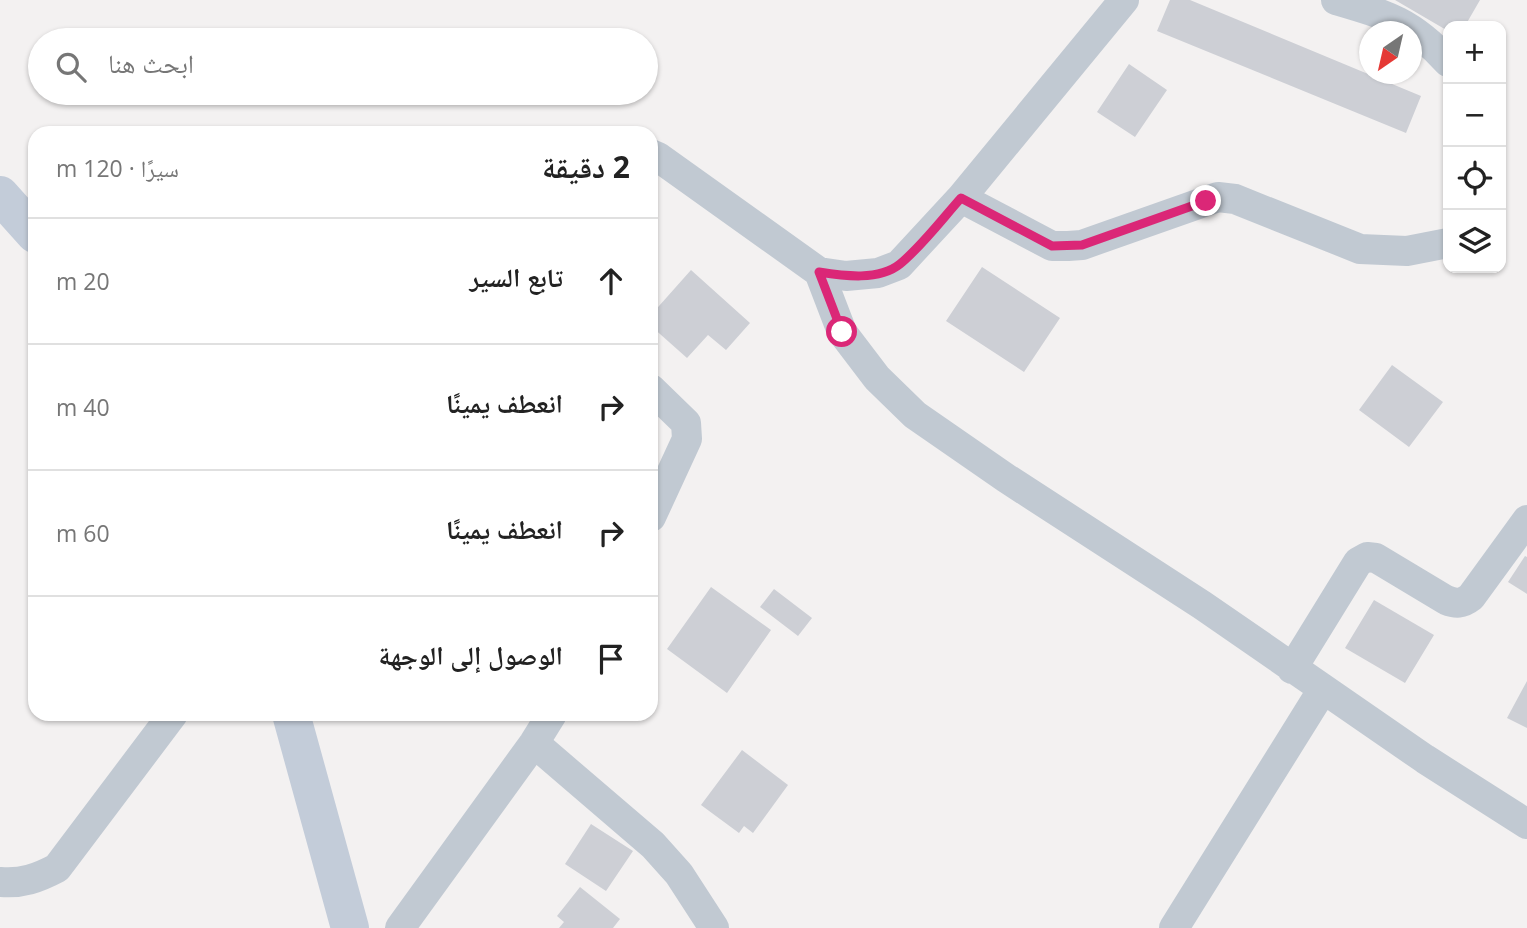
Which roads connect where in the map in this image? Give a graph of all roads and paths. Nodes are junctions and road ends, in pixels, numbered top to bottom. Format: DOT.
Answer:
graph roads {
  1 [pos="1124,0"];
  2 [pos="1336,0"];
  3 [pos="1443,57"];
  4 [pos="658,157"];
  5 [pos="0,195"];
  6 [pos="961,198"];
  7 [pos="28,226"];
  8 [pos="1443,244"];
  9 [pos="819,272"];
  10 [pos="658,396"];
  11 [pos="658,502"];
  12 [pos="1527,520"];
  13 [pos="1292,669"];
  14 [pos="1323,689"];
  15 [pos="168,721"];
  16 [pos="293,721"];
  17 [pos="548,721"];
  18 [pos="534,743"];
  19 [pos="1527,824"];
  20 [pos="0,882"];
  21 [pos="350,928"];
  22 [pos="400,928"];
  23 [pos="715,928"];
  24 [pos="1174,928"];
  1 -- 6 [label="street"];
  2 -- 3 [label="street"];
  4 -- 9 [label="street"];
  5 -- 7 [label="street"];
  6 -- 8 [label="street"];
  6 -- 9 [label="street"];
  9 -- 13 [label="street"];
  10 -- 11 [label="street"];
  12 -- 13 [label="street"];
  13 -- 14 [label="street"];
  14 -- 19 [label="street"];
  14 -- 24 [label="street"];
  15 -- 20 [label="street"];
  16 -- 21 [label="street"];
  17 -- 18 [label="street"];
  18 -- 22 [label="street"];
  18 -- 23 [label="street"];
}
